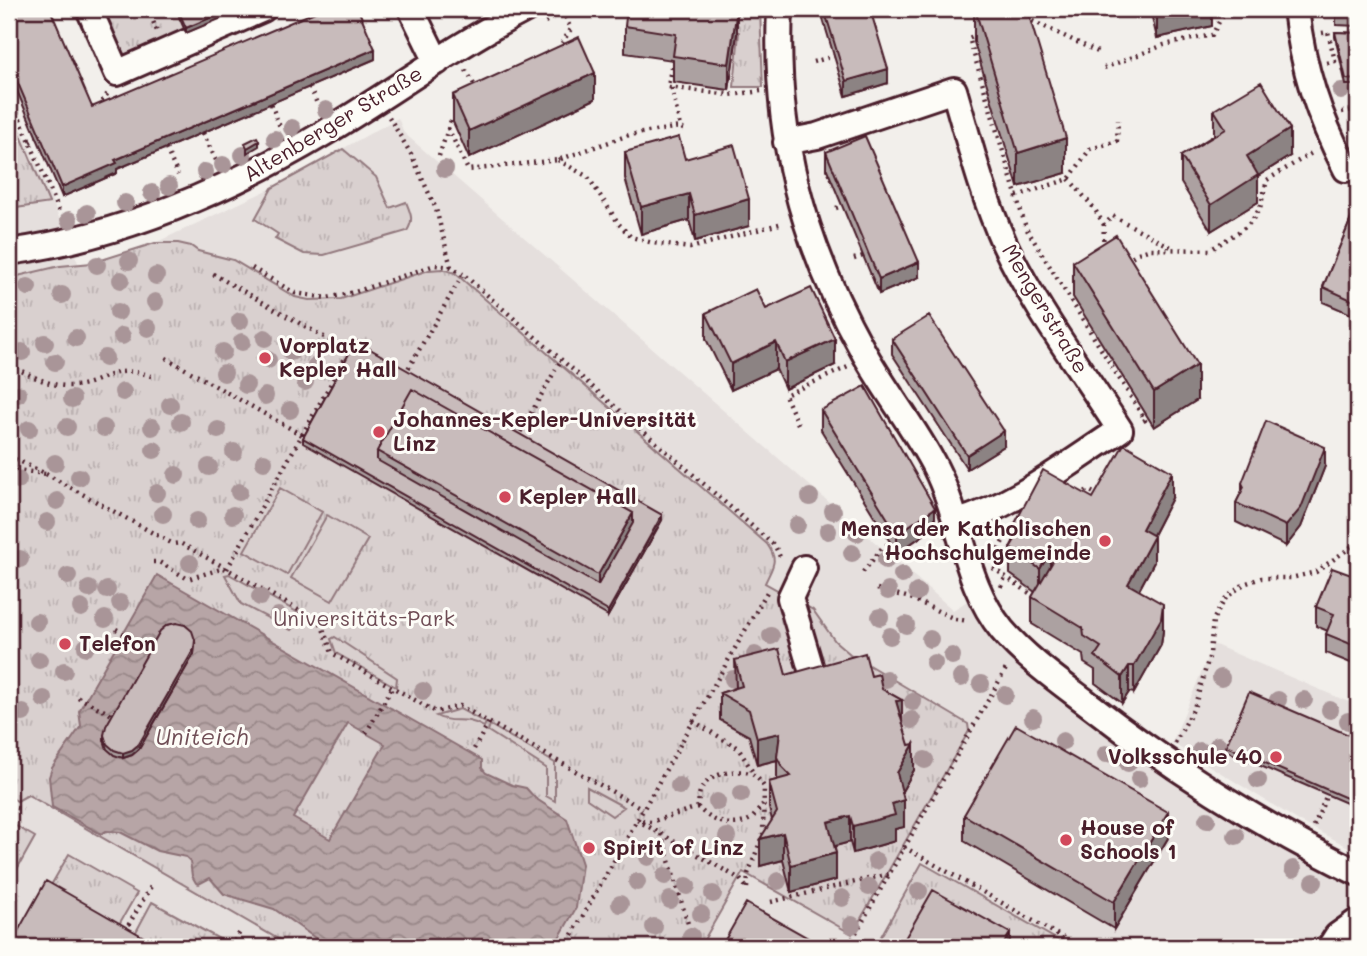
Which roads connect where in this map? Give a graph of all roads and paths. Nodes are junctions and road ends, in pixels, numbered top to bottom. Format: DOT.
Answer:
graph roads {
  1 [pos="89,9"];
  2 [pos="263,9"];
  3 [pos="411,9"];
  4 [pos="526,9"];
  5 [pos="780,9"];
  6 [pos="1226,9"];
  7 [pos="1296,9"];
  8 [pos="563,12"];
  9 [pos="1017,13"];
  10 [pos="981,32"];
  11 [pos="1321,33"];
  12 [pos="1100,53"];
  13 [pos="554,55"];
  14 [pos="834,56"];
  15 [pos="437,62"];
  16 [pos="813,62"];
  17 [pos="1321,65"];
  18 [pos="671,67"];
  19 [pos="1104,68"];
  20 [pos="466,70"];
  21 [pos="310,87"];
  22 [pos="672,88"];
  23 [pos="766,90"];
  24 [pos="9,93"];
  25 [pos="108,93"];
  26 [pos="479,95"];
  27 [pos="271,104"];
  28 [pos="318,106"];
  29 [pos="461,112"];
  30 [pos="92,117"];
  31 [pos="389,117"];
  32 [pos="1118,120"];
  33 [pos="280,127"];
  34 [pos="680,127"];
  35 [pos="449,128"];
  36 [pos="686,131"];
  37 [pos="203,133"];
  38 [pos="37,138"];
  39 [pos="30,142"];
  40 [pos="786,142"];
  41 [pos="166,149"];
  42 [pos="1316,151"];
  43 [pos="439,156"];
  44 [pos="216,160"];
  45 [pos="558,160"];
  46 [pos="1346,169"];
  47 [pos="178,175"];
  48 [pos="1069,179"];
  49 [pos="1017,196"];
  50 [pos="60,213"];
  51 [pos="792,221"];
  52 [pos="1104,225"];
  53 [pos="1102,250"];
  54 [pos="1176,250"];
  55 [pos="9,252"];
  56 [pos="863,256"];
  57 [pos="854,259"];
  58 [pos="1119,264"];
  59 [pos="451,267"];
  60 [pos="252,268"];
  61 [pos="213,274"];
  62 [pos="463,274"];
  63 [pos="349,351"];
  64 [pos="359,357"];
  65 [pos="166,358"];
  66 [pos="561,360"];
  67 [pos="854,364"];
  68 [pos="9,366"];
  69 [pos="156,378"];
  70 [pos="401,381"];
  71 [pos="313,413"];
  72 [pos="325,419"];
  73 [pos="1145,420"];
  74 [pos="798,424"];
  75 [pos="301,434"];
  76 [pos="313,441"];
  77 [pos="513,444"];
  78 [pos="9,456"];
  79 [pos="9,469"];
  80 [pos="46,474"];
  81 [pos="1078,496"];
  82 [pos="1092,501"];
  83 [pos="1016,517"];
  84 [pos="957,522"];
  85 [pos="901,536"];
  86 [pos="1358,542"];
  87 [pos="153,562"];
  88 [pos="793,567"];
  89 [pos="226,568"];
  90 [pos="1000,571"];
  91 [pos="863,572"];
  92 [pos="988,574"];
  93 [pos="770,587"];
  94 [pos="877,589"];
  95 [pos="1044,603"];
  96 [pos="976,620"];
  97 [pos="116,629"];
  98 [pos="151,649"];
  99 [pos="1021,649"];
  100 [pos="816,686"];
  101 [pos="392,688"];
  102 [pos="78,697"];
  103 [pos="114,716"];
  104 [pos="693,721"];
  105 [pos="489,722"];
  106 [pos="366,733"];
  107 [pos="1166,744"];
  108 [pos="474,749"];
  109 [pos="755,775"];
  110 [pos="777,784"];
  111 [pos="764,787"];
  112 [pos="1327,794"];
  113 [pos="763,804"];
  114 [pos="9,807"];
  115 [pos="698,807"];
  116 [pos="23,809"];
  117 [pos="643,809"];
  118 [pos="637,820"];
  119 [pos="1311,833"];
  120 [pos="660,834"];
  121 [pos="904,847"];
  122 [pos="1358,873"];
  123 [pos="889,874"];
  124 [pos="153,883"];
  125 [pos="20,893"];
  126 [pos="771,902"];
  127 [pos="9,911"];
  128 [pos="1358,921"];
  129 [pos="240,932"];
  130 [pos="123,934"];
  131 [pos="1067,940"];
  132 [pos="849,945"];
  133 [pos="231,947"];
  134 [pos="565,947"];
  135 [pos="695,947"];
  136 [pos="1063,947"];
  137 [pos="1079,947"];
  138 [pos="1330,947"];
  1 -- 2 [label="street"];
  3 -- 15 [label="street"];
  4 -- 15 [label="street, Altenberger Straße"];
  5 -- 40 [label="street"];
  6 -- 19 [label="path"];
  7 -- 46 [label="street"];
  8 -- 13 [label="path"];
  9 -- 12 [label="path"];
  10 -- 49 [label="path"];
  11 -- 17 [label="path"];
  14 -- 16 [label="path"];
  15 -- 55 [label="street, Altenberger Straße"];
  18 -- 22 [label="path"];
  20 -- 26 [label="path"];
  21 -- 28 [label="path"];
  22 -- 23 [label="path"];
  22 -- 34 [label="path"];
  24 -- 39 [label="path"];
  25 -- 30 [label="path"];
  27 -- 33 [label="path"];
  29 -- 35 [label="path"];
  31 -- 59 [label="path"];
  32 -- 48 [label="path"];
  34 -- 36 [label="path"];
  34 -- 45 [label="path"];
  35 -- 43 [label="path"];
  35 -- 45 [label="path"];
  37 -- 44 [label="path"];
  38 -- 39 [label="path"];
  39 -- 50 [label="path"];
  40 -- 84 [label="street"];
  40 -- 84 [label="street, Mengerstraße"];
  41 -- 47 [label="path"];
  42 -- 54 [label="path"];
  45 -- 51 [label="path"];
  48 -- 49 [label="path"];
  48 -- 52 [label="path"];
  49 -- 73 [label="path"];
  52 -- 53 [label="path"];
  52 -- 54 [label="path"];
  54 -- 58 [label="path"];
  56 -- 57 [label="path"];
  59 -- 60 [label="path"];
  59 -- 62 [label="path"];
  61 -- 63 [label="path"];
  62 -- 66 [label="path"];
  62 -- 70 [label="path"];
  63 -- 64 [label="path"];
  63 -- 71 [label="path"];
  65 -- 75 [label="path"];
  66 -- 77 [label="path"];
  66 -- 88 [label="path"];
  67 -- 74 [label="path"];
  68 -- 69 [label="path"];
  71 -- 72 [label="path"];
  71 -- 75 [label="path"];
  75 -- 76 [label="path"];
  75 -- 89 [label="path"];
  78 -- 80 [label="path"];
  79 -- 80 [label="path"];
  80 -- 89 [label="path"];
  81 -- 82 [label="path"];
  83 -- 92 [label="path"];
  84 -- 99 [label="street"];
  85 -- 91 [label="path"];
  86 -- 107 [label="path"];
  87 -- 89 [label="path"];
  88 -- 100 [label="street"];
  89 -- 101 [label="path"];
  90 -- 95 [label="path"];
  93 -- 104 [label="path"];
  94 -- 96 [label="path"];
  97 -- 98 [label="path"];
  99 -- 121 [label="path"];
  99 -- 122 [label="street"];
  101 -- 105 [label="path"];
  101 -- 106 [label="path"];
  102 -- 103 [label="path"];
  104 -- 109 [label="path"];
  104 -- 117 [label="path"];
  105 -- 108 [label="path"];
  105 -- 117 [label="path"];
  109 -- 111 [label="path"];
  109 -- 115 [label="path"];
  110 -- 111 [label="path"];
  111 -- 113 [label="path"];
  112 -- 119 [label="path"];
  113 -- 115 [label="path"];
  113 -- 120 [label="path"];
  114 -- 116 [label="path"];
  115 -- 118 [label="path"];
  117 -- 118 [label="path"];
  118 -- 120 [label="path"];
  118 -- 134 [label="path"];
  120 -- 135 [label="path"];
  121 -- 123 [label="path"];
  121 -- 131 [label="path"];
  123 -- 126 [label="path"];
  123 -- 132 [label="path"];
  124 -- 130 [label="path"];
  125 -- 127 [label="path"];
  128 -- 138 [label="street"];
  129 -- 133 [label="path"];
  131 -- 136 [label="path"];
  131 -- 137 [label="path"];
}
